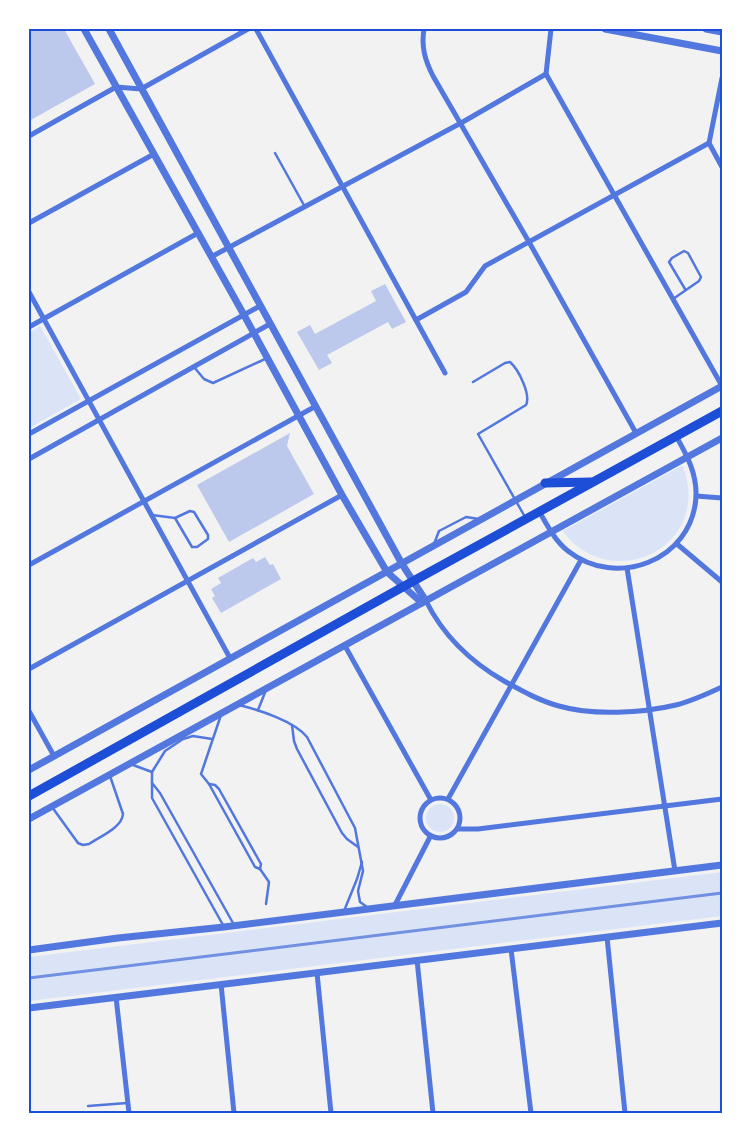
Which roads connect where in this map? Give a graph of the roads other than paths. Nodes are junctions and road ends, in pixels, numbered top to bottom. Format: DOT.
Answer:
graph roads {
  1 [pos="84,29"];
  2 [pos="109,29"];
  3 [pos="248,29"];
  4 [pos="256,29"];
  5 [pos="424,29"];
  6 [pos="551,29"];
  7 [pos="605,29"];
  8 [pos="706,29"];
  9 [pos="722,32"];
  10 [pos="722,52"];
  11 [pos="546,74"];
  12 [pos="722,78"];
  13 [pos="116,87"];
  14 [pos="141,89"];
  15 [pos="461,123"];
  16 [pos="29,136"];
  17 [pos="709,143"];
  18 [pos="275,153"];
  19 [pos="154,154"];
  20 [pos="722,167"];
  21 [pos="344,186"];
  22 [pos="615,194"];
  23 [pos="306,208"];
  24 [pos="29,223"];
  25 [pos="198,233"];
  26 [pos="529,242"];
  27 [pos="228,248"];
  28 [pos="212,257"];
  29 [pos="685,290"];
  30 [pos="29,292"];
  31 [pos="673,299"];
  32 [pos="260,306"];
  33 [pos="244,315"];
  34 [pos="43,319"];
  35 [pos="416,320"];
  36 [pos="270,324"];
  37 [pos="29,327"];
  38 [pos="253,333"];
  39 [pos="267,358"];
  40 [pos="194,367"];
  41 [pos="445,373"];
  42 [pos="472,382"];
  43 [pos="722,386"];
  44 [pos="89,401"];
  45 [pos="316,406"];
  46 [pos="722,411"];
  47 [pos="298,416"];
  48 [pos="99,420"];
  49 [pos="636,433"];
  50 [pos="29,434"];
  51 [pos="676,436"];
  52 [pos="722,438"];
  53 [pos="688,457"];
  54 [pos="29,459"];
  55 [pos="593,482"];
  56 [pos="545,483"];
  57 [pos="342,495"];
  58 [pos="696,496"];
  59 [pos="722,498"];
  60 [pos="516,500"];
  61 [pos="144,502"];
  62 [pos="539,511"];
  63 [pos="151,515"];
  64 [pos="175,518"];
  65 [pos="526,518"];
  66 [pos="551,532"];
  67 [pos="676,544"];
  68 [pos="582,560"];
  69 [pos="402,564"];
  70 [pos="29,565"];
  71 [pos="627,568"];
  72 [pos="387,572"];
  73 [pos="187,581"];
  74 [pos="413,581"];
  75 [pos="722,582"];
  76 [pos="402,587"];
  77 [pos="424,602"];
  78 [pos="345,646"];
  79 [pos="230,658"];
  80 [pos="29,669"];
  81 [pos="512,685"];
  82 [pos="722,687"];
  83 [pos="266,689"];
  84 [pos="238,704"];
  85 [pos="258,710"];
  86 [pos="651,710"];
  87 [pos="29,711"];
  88 [pos="221,714"];
  89 [pos="292,725"];
  90 [pos="212,739"];
  91 [pos="54,756"];
  92 [pos="129,764"];
  93 [pos="29,770"];
  94 [pos="152,772"];
  95 [pos="110,775"];
  96 [pos="151,782"];
  97 [pos="209,784"];
  98 [pos="29,796"];
  99 [pos="448,799"];
  100 [pos="432,800"];
  101 [pos="722,800"];
  102 [pos="665,806"];
  103 [pos="51,807"];
  104 [pos="29,819"];
  105 [pos="458,829"];
  106 [pos="430,836"];
  107 [pos="358,847"];
  108 [pos="362,861"];
  109 [pos="722,865"];
  110 [pos="260,869"];
  111 [pos="675,871"];
  112 [pos="266,904"];
  113 [pos="395,905"];
  114 [pos="368,908"];
  115 [pos="344,911"];
  116 [pos="722,923"];
  117 [pos="234,925"];
  118 [pos="224,926"];
  119 [pos="607,937"];
  120 [pos="511,949"];
  121 [pos="29,950"];
  122 [pos="417,960"];
  123 [pos="316,972"];
  124 [pos="221,984"];
  125 [pos="116,997"];
  126 [pos="29,1008"];
  127 [pos="128,1103"];
  128 [pos="88,1106"];
  129 [pos="128,1113"];
  130 [pos="234,1113"];
  131 [pos="331,1113"];
  132 [pos="433,1113"];
  133 [pos="531,1113"];
  134 [pos="625,1113"];
  1 -- 13 [label="street"];
  2 -- 14 [label="street"];
  3 -- 14 [label="street"];
  4 -- 21 [label="street"];
  5 -- 15 [label="street"];
  6 -- 11 [label="street"];
  7 -- 10 [label="street"];
  8 -- 9 [label="street"];
  11 -- 15 [label="street"];
  11 -- 22 [label="street"];
  12 -- 17 [label="street"];
  13 -- 14 [label="street"];
  13 -- 16 [label="street"];
  13 -- 19 [label="street"];
  14 -- 27 [label="street"];
  15 -- 21 [label="street"];
  15 -- 26 [label="street"];
  17 -- 20 [label="street"];
  17 -- 22 [label="street"];
  18 -- 23 [label="lane"];
  19 -- 24 [label="street"];
  19 -- 25 [label="street"];
  21 -- 23 [label="street"];
  21 -- 35 [label="street"];
  22 -- 26 [label="street"];
  22 -- 31 [label="street"];
  23 -- 27 [label="street"];
  25 -- 28 [label="street"];
  25 -- 34 [label="street"];
  26 -- 35 [label="street"];
  26 -- 49 [label="street"];
  27 -- 28 [label="street"];
  27 -- 32 [label="street"];
  28 -- 33 [label="street"];
  29 -- 29 [label="lane"];
  29 -- 31 [label="lane"];
  30 -- 34 [label="street"];
  31 -- 43 [label="street"];
  32 -- 33 [label="street"];
  32 -- 36 [label="street"];
  33 -- 38 [label="street"];
  33 -- 44 [label="street"];
  34 -- 37 [label="street"];
  34 -- 44 [label="street"];
  35 -- 41 [label="street"];
  36 -- 38 [label="street"];
  36 -- 45 [label="street"];
  38 -- 39 [label="street"];
  38 -- 40 [label="street"];
  39 -- 40 [label="lane"];
  39 -- 47 [label="street"];
  40 -- 48 [label="street"];
  42 -- 60 [label="lane"];
  43 -- 49 [label="street"];
  44 -- 48 [label="street"];
  44 -- 50 [label="street"];
  45 -- 47 [label="street"];
  45 -- 69 [label="street"];
  46 -- 51 [label="main road"];
  47 -- 57 [label="street"];
  47 -- 61 [label="street"];
  48 -- 54 [label="street"];
  48 -- 61 [label="street"];
  49 -- 56 [label="street"];
  51 -- 53 [label="street"];
  51 -- 55 [label="main road"];
  52 -- 53 [label="street"];
  53 -- 58 [label="street"];
  53 -- 66 [label="street"];
  55 -- 56 [label="main road"];
  55 -- 62 [label="main road"];
  56 -- 60 [label="street"];
  57 -- 72 [label="street"];
  57 -- 73 [label="street"];
  58 -- 59 [label="street"];
  58 -- 67 [label="street"];
  60 -- 65 [label="lane"];
  60 -- 69 [label="street"];
  61 -- 63 [label="street"];
  61 -- 70 [label="street"];
  62 -- 65 [label="main road"];
  62 -- 66 [label="street"];
  63 -- 64 [label="lane"];
  63 -- 73 [label="street"];
  64 -- 64 [label="lane"];
  65 -- 74 [label="main road"];
  66 -- 68 [label="street"];
  66 -- 77 [label="street"];
  67 -- 71 [label="street"];
  67 -- 75 [label="street"];
  68 -- 71 [label="street"];
  68 -- 81 [label="street"];
  69 -- 72 [label="street"];
  69 -- 74 [label="street"];
  71 -- 86 [label="street"];
  72 -- 76 [label="street"];
  72 -- 79 [label="street"];
  73 -- 79 [label="street"];
  73 -- 80 [label="street"];
  74 -- 76 [label="main road"];
  74 -- 77 [label="street"];
  76 -- 77 [label="street"];
  76 -- 98 [label="main road"];
  77 -- 78 [label="street"];
  77 -- 81 [label="street"];
  78 -- 83 [label="street"];
  78 -- 100 [label="street"];
  79 -- 91 [label="street"];
  81 -- 86 [label="street"];
  81 -- 99 [label="street"];
  82 -- 86 [label="street"];
  83 -- 84 [label="street"];
  83 -- 85 [label="lane"];
  84 -- 85 [label="lane"];
  84 -- 88 [label="street"];
  85 -- 89 [label="lane"];
  86 -- 102 [label="street"];
  87 -- 91 [label="street"];
  88 -- 90 [label="lane"];
  88 -- 92 [label="street"];
  89 -- 107 [label="lane"];
  89 -- 107 [label="lane"];
  90 -- 94 [label="lane"];
  90 -- 97 [label="lane"];
  91 -- 93 [label="street"];
  92 -- 94 [label="lane"];
  92 -- 95 [label="street"];
  94 -- 96 [label="lane"];
  95 -- 103 [label="street"];
  95 -- 103 [label="lane"];
  96 -- 117 [label="lane"];
  96 -- 118 [label="lane"];
  97 -- 110 [label="lane"];
  97 -- 110 [label="lane"];
  99 -- 100 [label="street"];
  99 -- 105 [label="street"];
  100 -- 106 [label="street"];
  101 -- 102 [label="street"];
  102 -- 105 [label="street"];
  102 -- 111 [label="street"];
  103 -- 104 [label="street"];
  105 -- 106 [label="street"];
  106 -- 113 [label="street"];
  107 -- 108 [label="lane"];
  108 -- 114 [label="lane"];
  108 -- 115 [label="lane"];
  109 -- 111 [label="street"];
  110 -- 112 [label="lane"];
  111 -- 113 [label="street"];
  113 -- 114 [label="street"];
  114 -- 115 [label="street"];
  115 -- 117 [label="street"];
  116 -- 119 [label="street"];
  117 -- 118 [label="street"];
  118 -- 121 [label="street"];
  119 -- 120 [label="street"];
  119 -- 134 [label="street"];
  120 -- 122 [label="street"];
  120 -- 133 [label="street"];
  122 -- 123 [label="street"];
  122 -- 132 [label="street"];
  123 -- 124 [label="street"];
  123 -- 131 [label="street"];
  124 -- 125 [label="street"];
  124 -- 130 [label="street"];
  125 -- 126 [label="street"];
  125 -- 127 [label="street"];
  127 -- 128 [label="lane"];
  127 -- 129 [label="street"];
}
